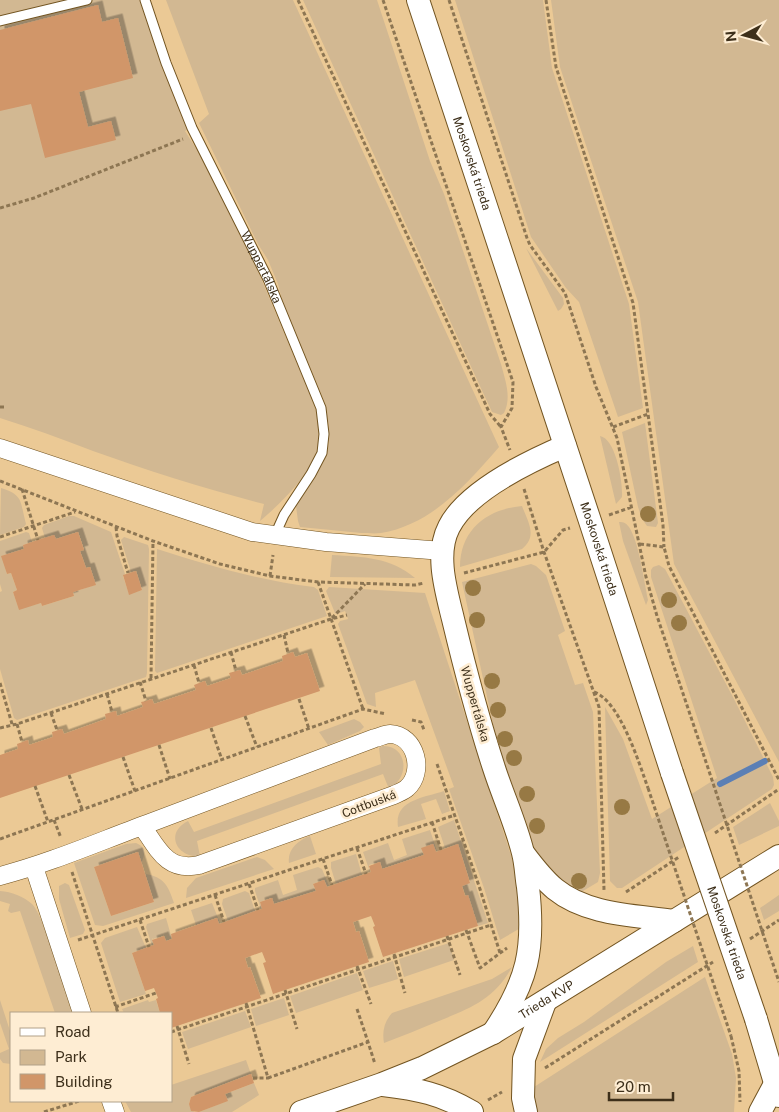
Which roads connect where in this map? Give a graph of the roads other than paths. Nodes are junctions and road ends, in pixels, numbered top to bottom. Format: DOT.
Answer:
graph roads {
  1 [pos="87,0"];
  2 [pos="146,0"];
  3 [pos="418,0"];
  4 [pos="0,21"];
  5 [pos="565,446"];
  6 [pos="0,448"];
  7 [pos="275,535"];
  8 [pos="443,551"];
  9 [pos="142,826"];
  10 [pos="524,854"];
  11 [pos="779,856"];
  12 [pos="34,867"];
  13 [pos="0,876"];
  14 [pos="674,921"];
  15 [pos="544,1002"];
  16 [pos="82,1012"];
  17 [pos="494,1033"];
  18 [pos="382,1084"];
  19 [pos="777,1090"];
  20 [pos="750,1110"];
  21 [pos="470,1111"];
  22 [pos="300,1112"];
  23 [pos="526,1112"];
  1 -- 4 [label="lane"];
  2 -- 7 [label="lane, Wuppertálska"];
  3 -- 5 [label="street, Moskovská trieda"];
  5 -- 8 [label="street, Wuppertálska"];
  5 -- 19 [label="street, Moskovská trieda, bridge"];
  6 -- 7 [label="street"];
  7 -- 8 [label="street"];
  8 -- 10 [label="street, Wuppertálska"];
  9 -- 9 [label="street, Cottbuská"];
  9 -- 12 [label="street, Cottbuská"];
  10 -- 14 [label="street"];
  10 -- 17 [label="street"];
  11 -- 14 [label="street, Trieda KVP"];
  12 -- 13 [label="street, Cottbuská"];
  12 -- 16 [label="street"];
  14 -- 15 [label="street, Trieda KVP"];
  15 -- 17 [label="street, Trieda KVP"];
  15 -- 23 [label="street"];
  17 -- 18 [label="street, Trieda KVP"];
  18 -- 21 [label="street"];
  18 -- 22 [label="street, Trieda KVP"];
  19 -- 20 [label="street"];
}
